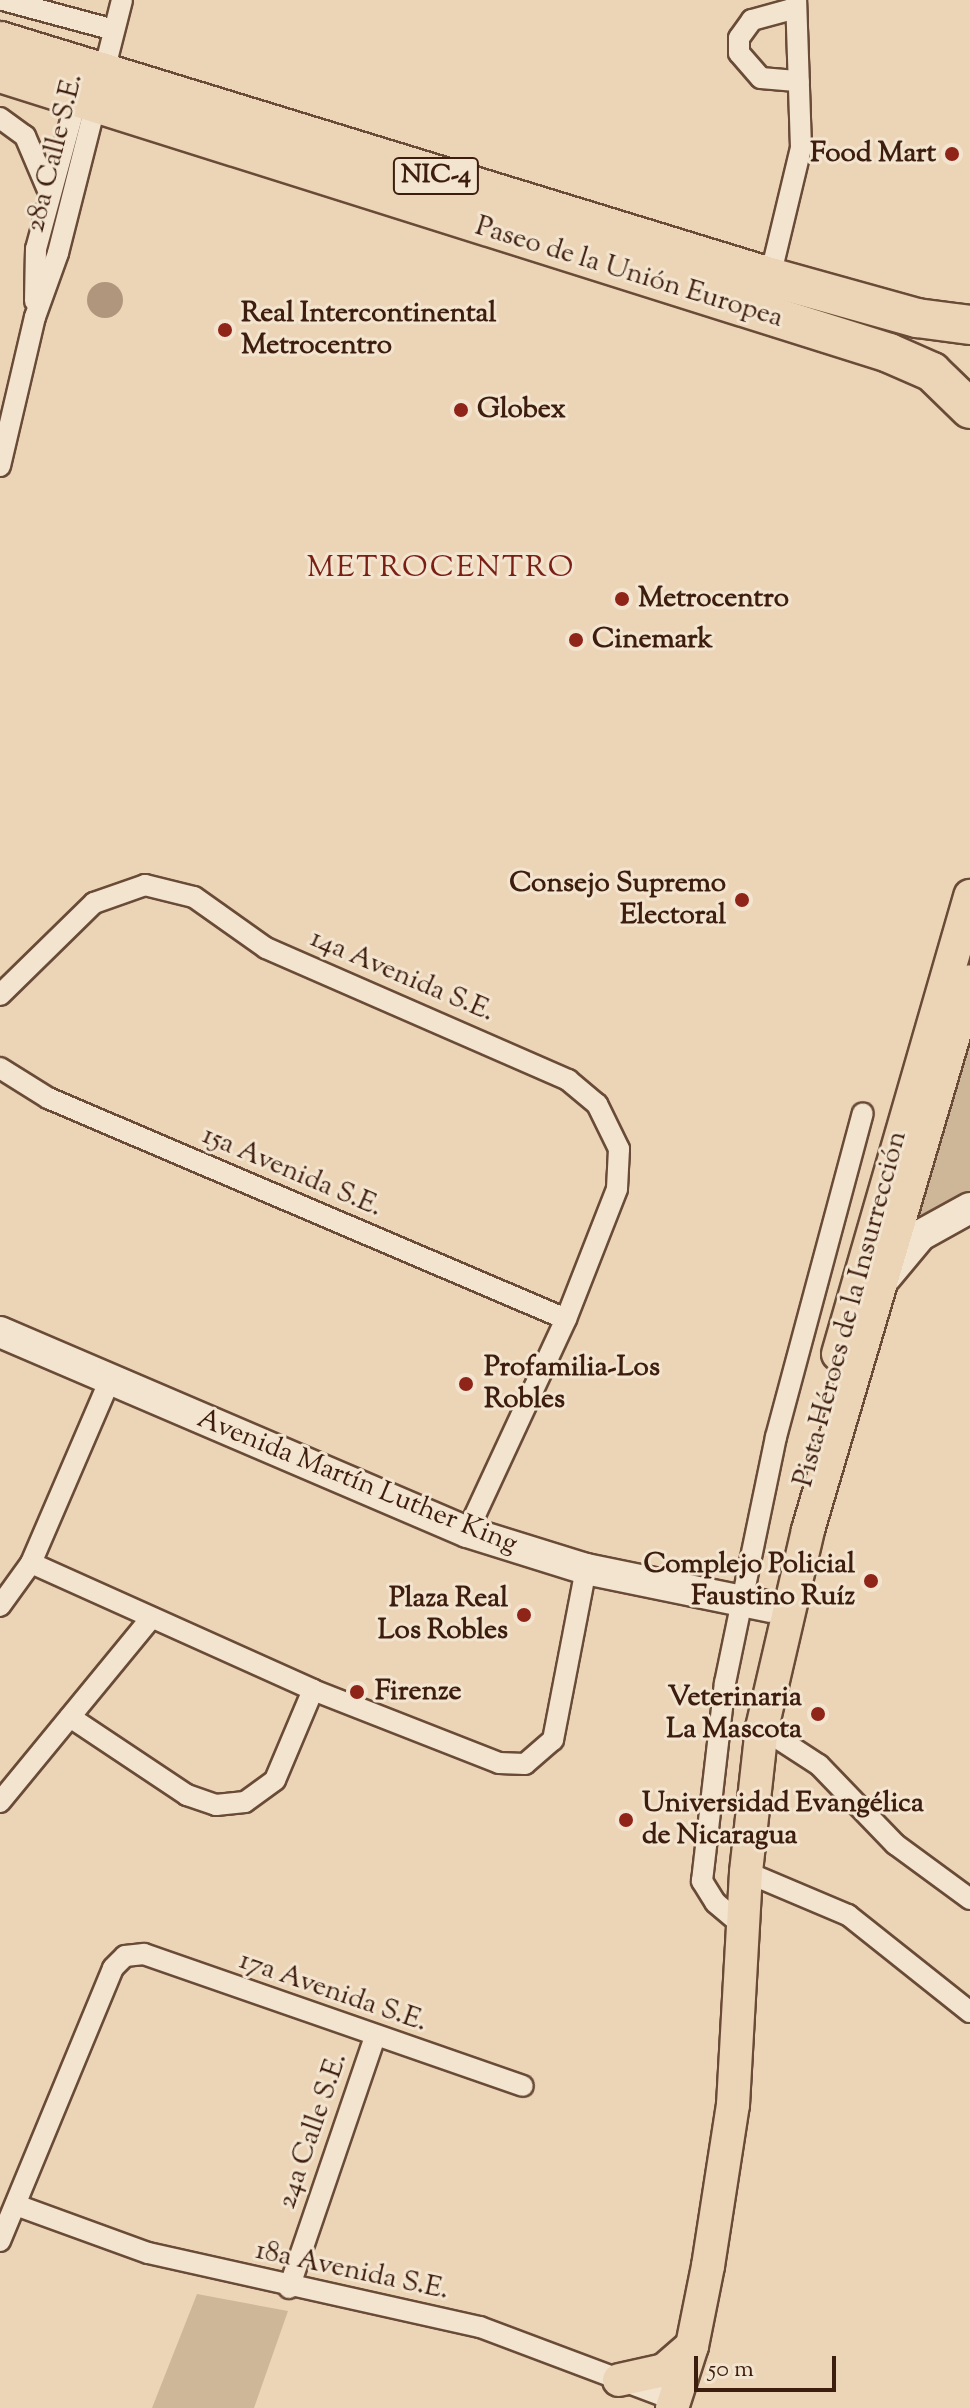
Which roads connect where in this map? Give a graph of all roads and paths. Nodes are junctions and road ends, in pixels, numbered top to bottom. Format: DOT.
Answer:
graph roads {
  1 [pos="3,0"];
  2 [pos="122,0"];
  3 [pos="796,4"];
  4 [pos="114,30"];
  5 [pos="0,41"];
  6 [pos="0,61"];
  7 [pos="0,73"];
  8 [pos="799,81"];
  9 [pos="94,91"];
  10 [pos="0,118"];
  11 [pos="50,195"];
  12 [pos="770,277"];
  13 [pos="35,317"];
  14 [pos="970,325"];
  15 [pos="970,409"];
  16 [pos="0,466"];
  17 [pos="970,896"];
  18 [pos="970,981"];
  19 [pos="0,995"];
  20 [pos="0,1068"];
  21 [pos="863,1113"];
  22 [pos="970,1208"];
  23 [pos="881,1286"];
  24 [pos="566,1319"];
  25 [pos="0,1332"];
  26 [pos="110,1380"];
  27 [pos="816,1502"];
  28 [pos="467,1532"];
  29 [pos="31,1563"];
  30 [pos="586,1569"];
  31 [pos="740,1601"];
  32 [pos="0,1606"];
  33 [pos="771,1607"];
  34 [pos="151,1618"];
  35 [pos="313,1690"];
  36 [pos="70,1717"];
  37 [pos="762,1728"];
  38 [pos="0,1802"];
  39 [pos="746,1872"];
  40 [pos="970,1899"];
  41 [pos="742,1925"];
  42 [pos="970,2012"];
  43 [pos="375,2037"];
  44 [pos="523,2086"];
  45 [pos="16,2205"];
  46 [pos="0,2241"];
  47 [pos="289,2288"];
  48 [pos="692,2346"];
  49 [pos="619,2380"];
  50 [pos="673,2404"];
  1 -- 4 [label="street"];
  2 -- 4 [label="street, 28a Calle S.E."];
  3 -- 8 [label="street"];
  3 -- 8 [label="street"];
  4 -- 9 [label="street, 28a Calle S.E."];
  5 -- 9 [label="highway, Paseo de la Unión Europea / NIC-4"];
  6 -- 9 [label="highway"];
  7 -- 9 [label="highway, Paseo de la Unión Europea / NIC-4"];
  8 -- 12 [label="street"];
  9 -- 11 [label="street, 28a Calle S.E."];
  9 -- 12 [label="highway, Paseo de la Unión Europea / NIC-4"];
  9 -- 13 [label="street, 28a Calle S.E."];
  9 -- 15 [label="highway, Paseo de la Unión Europea / NIC-4"];
  10 -- 11 [label="street"];
  11 -- 13 [label="street, 28a Calle S.E."];
  12 -- 14 [label="highway, Paseo de la Unión Europea / NIC-4"];
  13 -- 16 [label="street, 28a Calle S.E."];
  17 -- 33 [label="main road, Pista Héroes de la Insurrección"];
  18 -- 23 [label="main road, Pista Héroes de la Insurrección"];
  19 -- 24 [label="street, 14a Avenida S.E."];
  20 -- 24 [label="street, 15a Avenida S.E."];
  21 -- 31 [label="street"];
  22 -- 23 [label="street"];
  23 -- 27 [label="main road, Pista Héroes de la Insurrección"];
  24 -- 28 [label="street, 14a Avenida S.E."];
  25 -- 26 [label="street, Avenida Martín Luther King"];
  26 -- 28 [label="street, Avenida Martín Luther King"];
  26 -- 29 [label="street"];
  27 -- 33 [label="main road"];
  27 -- 37 [label="main road, Pista Héroes de la Insurrección"];
  28 -- 30 [label="street, Avenida Martín Luther King"];
  29 -- 32 [label="street"];
  29 -- 34 [label="street"];
  30 -- 31 [label="street, Avenida Martín Luther King"];
  30 -- 35 [label="street"];
  31 -- 33 [label="street, Avenida Martín Luther King"];
  31 -- 41 [label="street"];
  33 -- 37 [label="main road"];
  34 -- 35 [label="street"];
  34 -- 36 [label="street"];
  35 -- 36 [label="street"];
  36 -- 38 [label="street"];
  37 -- 39 [label="main road, Pista Héroes de la Insurrección"];
  37 -- 40 [label="street"];
  39 -- 41 [label="main road, Pista Héroes de la Insurrección"];
  39 -- 42 [label="street"];
  41 -- 48 [label="main road, Pista Héroes de la Insurrección"];
  43 -- 44 [label="street, 17a Avenida S.E."];
  43 -- 45 [label="street, 17a Avenida S.E."];
  43 -- 47 [label="street, 24a Calle S.E."];
  45 -- 46 [label="street"];
  45 -- 47 [label="street, 18a Avenida S.E."];
  47 -- 49 [label="street, 18a Avenida S.E."];
  48 -- 49 [label="main road"];
  48 -- 50 [label="main road, Pista Héroes de la Insurrección"];
  49 -- 50 [label="street, 18a Avenida S.E."];
}
